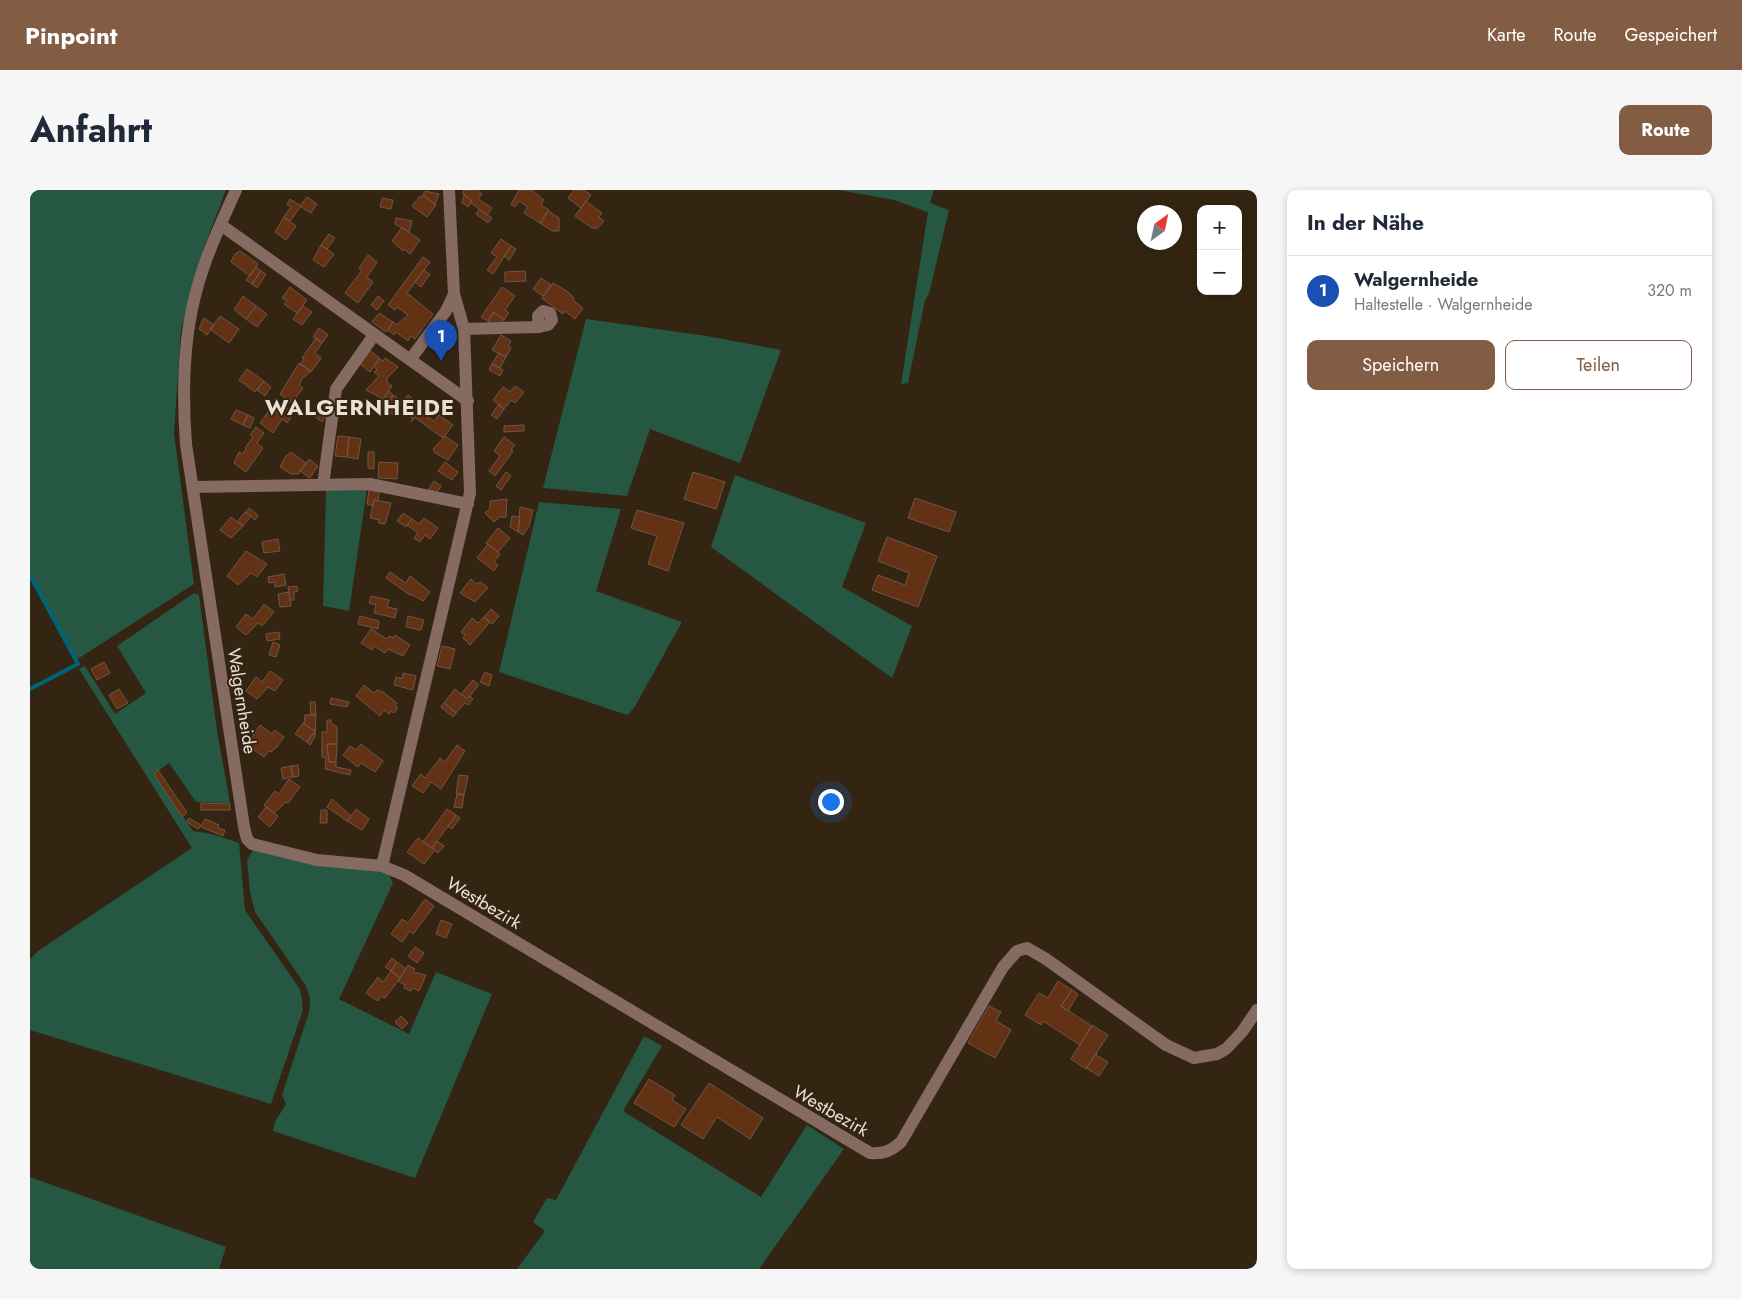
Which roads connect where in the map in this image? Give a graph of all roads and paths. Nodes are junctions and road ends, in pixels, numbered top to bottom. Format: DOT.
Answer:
graph roads {
  1 [pos="236,190"];
  2 [pos="450,190"];
  3 [pos="221,224"];
  4 [pos="454,294"];
  5 [pos="539,327"];
  6 [pos="464,329"];
  7 [pos="374,335"];
  8 [pos="410,360"];
  9 [pos="468,402"];
  10 [pos="322,485"];
  11 [pos="193,487"];
  12 [pos="468,504"];
  13 [pos="382,866"];
  14 [pos="404,876"];
  15 [pos="1257,1010"];
  1 -- 3 [label="street, Walgernheide"];
  2 -- 4 [label="street"];
  3 -- 7 [label="street"];
  3 -- 11 [label="street, Walgernheide"];
  4 -- 6 [label="street"];
  4 -- 8 [label="street"];
  5 -- 6 [label="street"];
  6 -- 9 [label="street"];
  7 -- 8 [label="street"];
  7 -- 10 [label="street"];
  8 -- 9 [label="street"];
  9 -- 12 [label="street"];
  10 -- 11 [label="street"];
  10 -- 12 [label="street"];
  11 -- 13 [label="street, Walgernheide"];
  12 -- 13 [label="street"];
  13 -- 14 [label="street, Walgernheide"];
  14 -- 15 [label="street, Westbezirk"];
}
